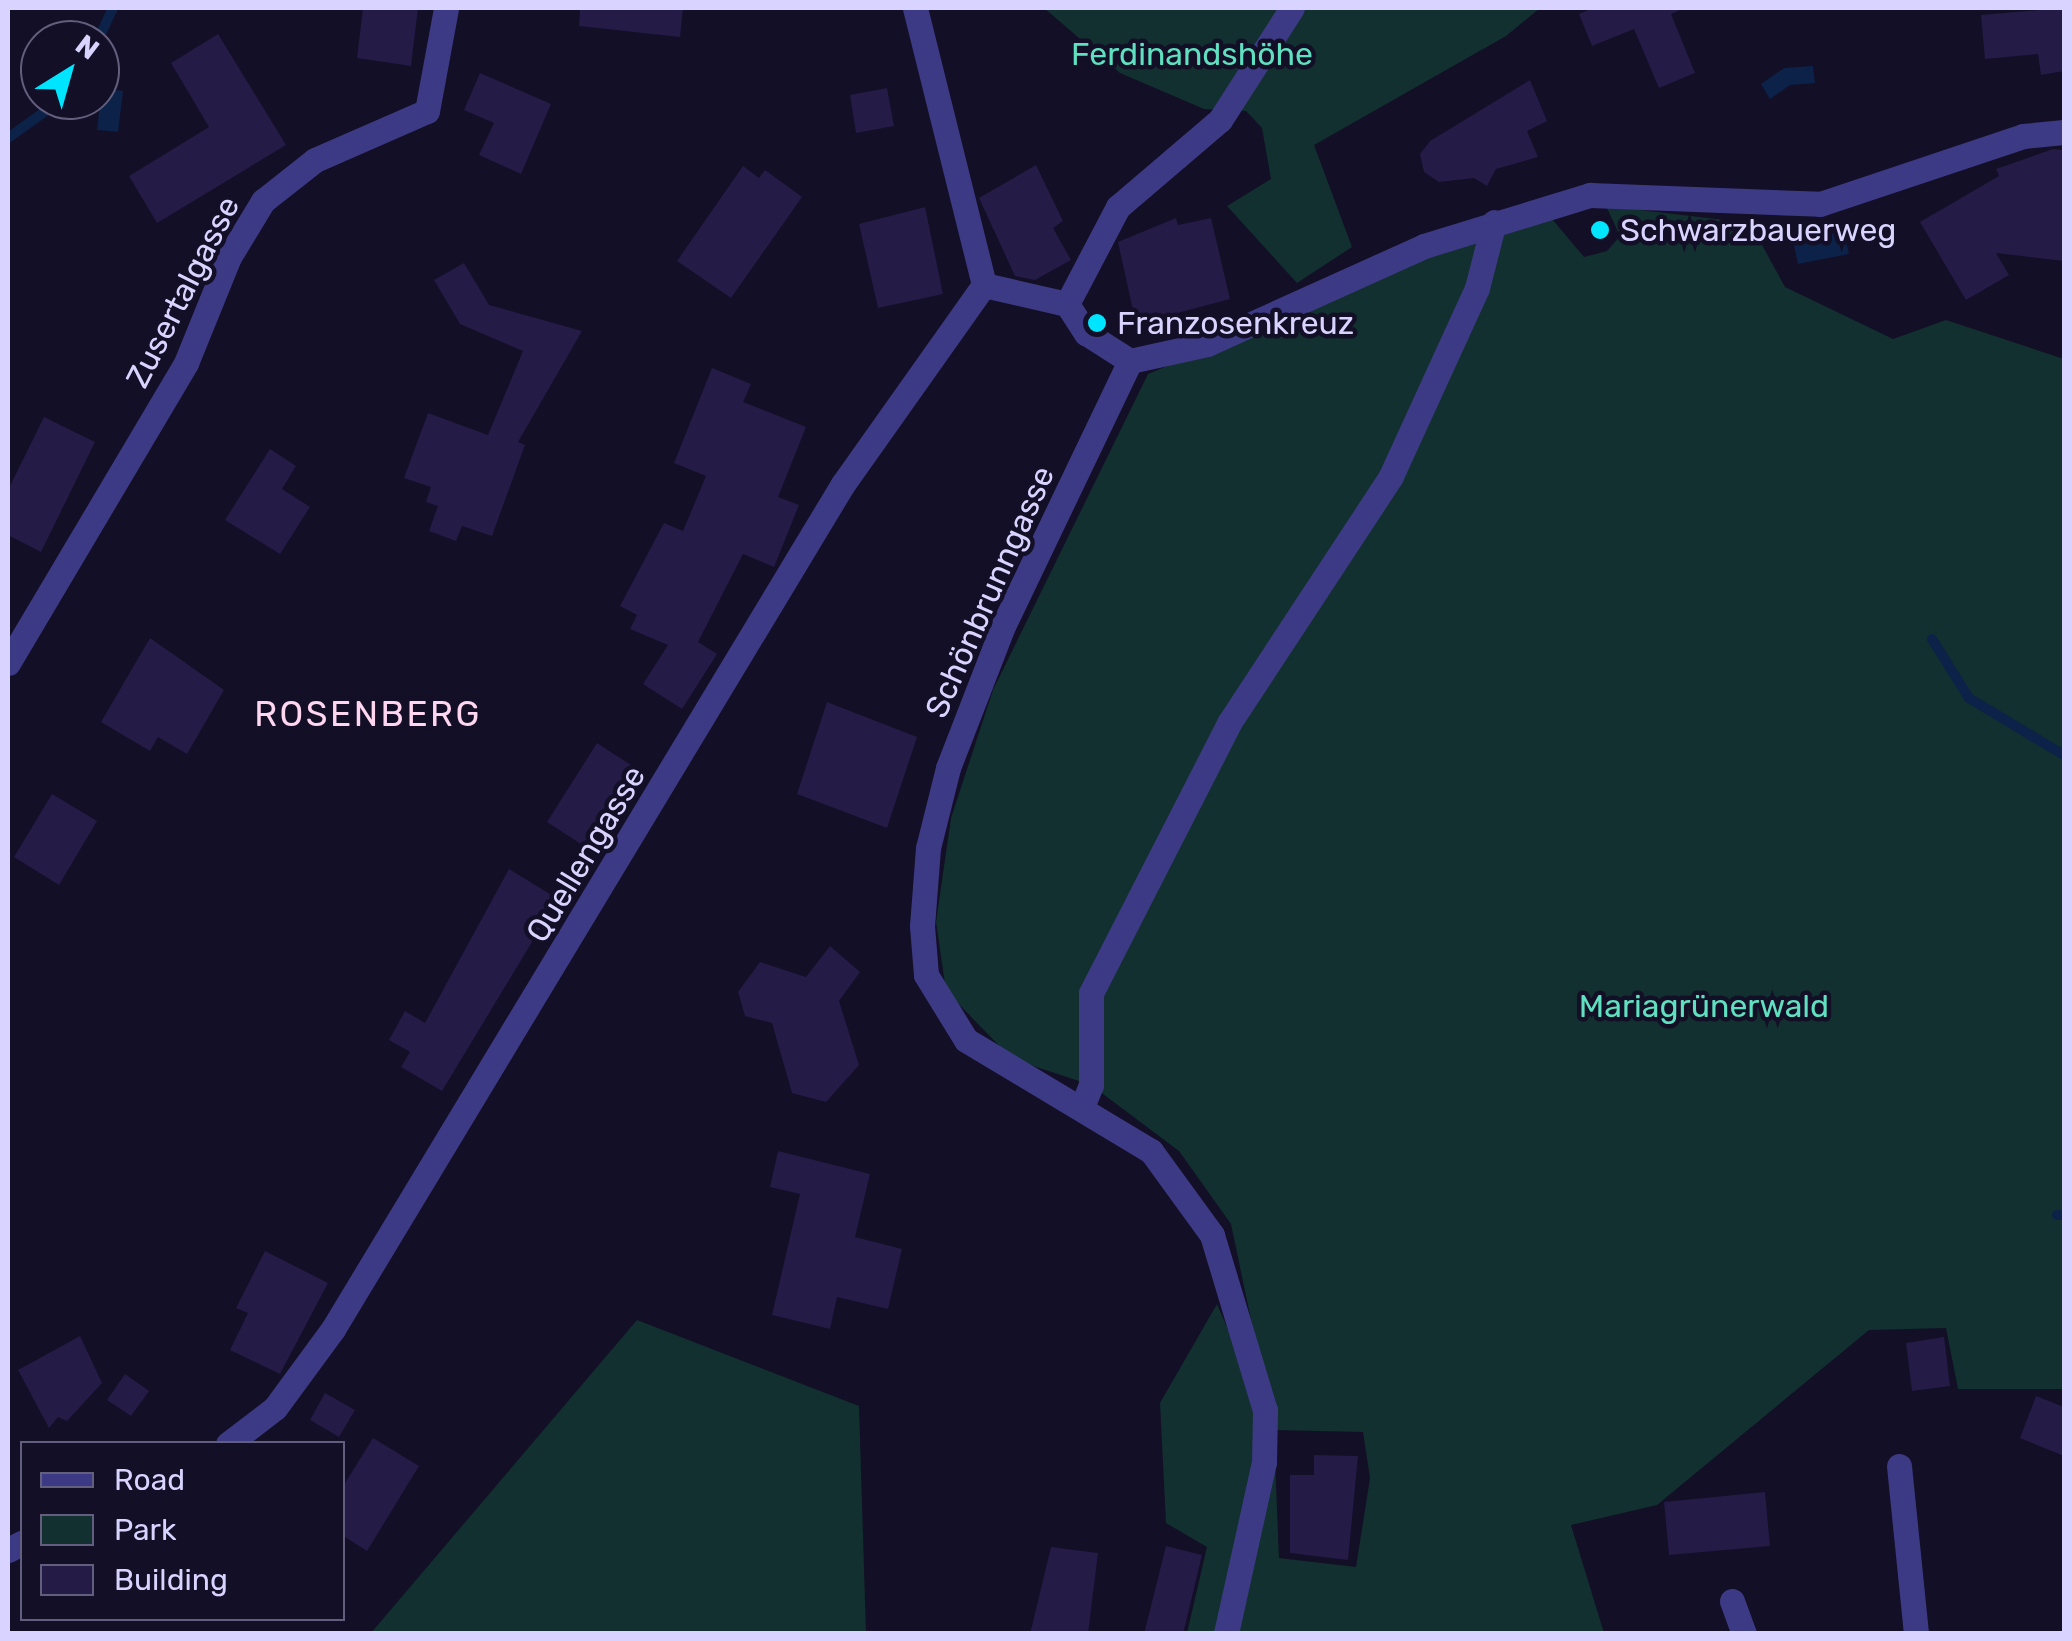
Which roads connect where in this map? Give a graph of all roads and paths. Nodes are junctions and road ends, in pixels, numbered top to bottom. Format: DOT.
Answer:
graph roads {
  1 [pos="446,8"];
  2 [pos="916,8"];
  3 [pos="1292,8"];
  4 [pos="2064,132"];
  5 [pos="1494,222"];
  6 [pos="984,284"];
  7 [pos="1067,304"];
  8 [pos="1130,361"];
  9 [pos="8,663"];
  10 [pos="1082,1106"];
  11 [pos="232,1441"];
  12 [pos="1899,1466"];
  13 [pos="1732,1601"];
  14 [pos="1226,1634"];
  15 [pos="1744,1634"];
  16 [pos="1916,1634"];
  1 -- 9 [label="street, Zusertalgasse"];
  2 -- 6 [label="street"];
  3 -- 7 [label="street"];
  4 -- 5 [label="street"];
  5 -- 8 [label="street"];
  5 -- 10 [label="street"];
  6 -- 7 [label="street"];
  6 -- 11 [label="street, Quellengasse"];
  7 -- 8 [label="street"];
  8 -- 10 [label="street, Schönbrunngasse"];
  10 -- 14 [label="street, Schönbrunngasse"];
  12 -- 16 [label="street"];
  13 -- 15 [label="street"];
}
